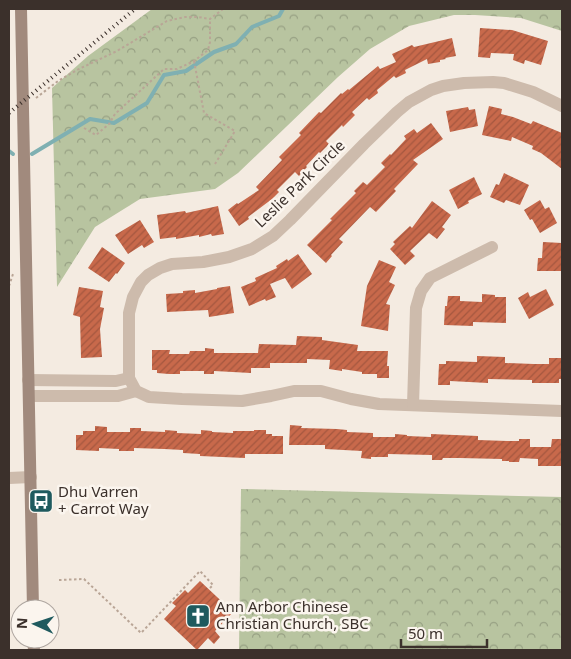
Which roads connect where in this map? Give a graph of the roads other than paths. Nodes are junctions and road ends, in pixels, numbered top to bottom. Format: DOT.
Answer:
graph roads {
  1 [pos="21,9"];
  2 [pos="562,106"];
  3 [pos="492,247"];
  4 [pos="129,378"];
  5 [pos="28,380"];
  6 [pos="91,381"];
  7 [pos="136,391"];
  8 [pos="28,396"];
  9 [pos="91,396"];
  10 [pos="413,405"];
  11 [pos="562,411"];
  12 [pos="9,478"];
  13 [pos="30,478"];
  14 [pos="33,599"];
  1 -- 5 [label="main road"];
  2 -- 4 [label="street, Leslie Park Circle"];
  3 -- 10 [label="street"];
  4 -- 6 [label="street"];
  4 -- 7 [label="street, Leslie Park Circle"];
  5 -- 6 [label="street"];
  5 -- 8 [label="main road"];
  6 -- 9 [label="street"];
  7 -- 9 [label="street"];
  7 -- 10 [label="street"];
  8 -- 9 [label="street"];
  8 -- 13 [label="main road"];
  10 -- 11 [label="street"];
  12 -- 13 [label="street"];
  13 -- 14 [label="main road"];
}
